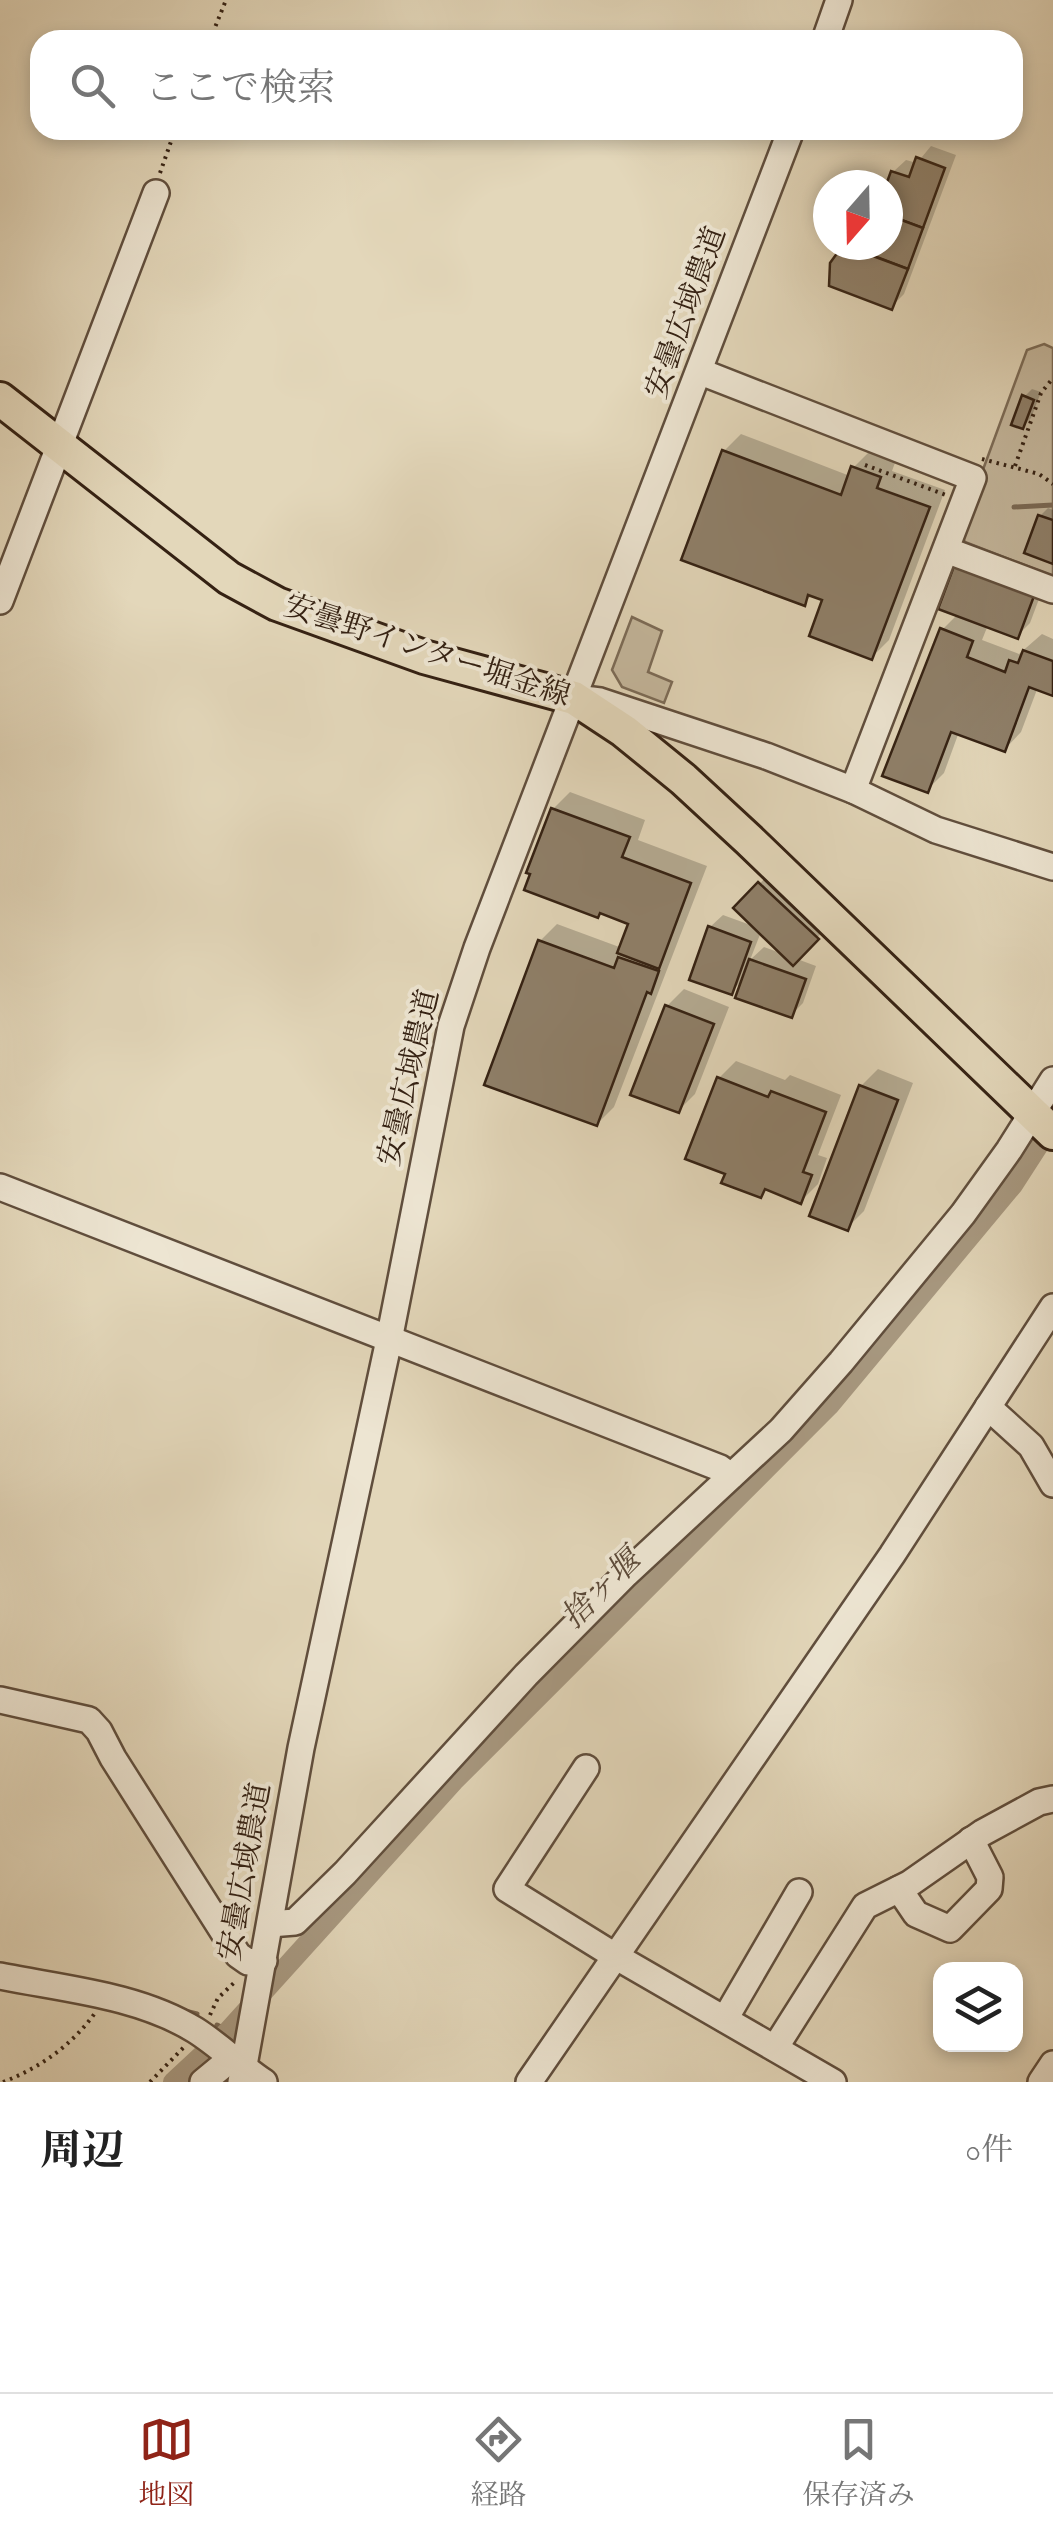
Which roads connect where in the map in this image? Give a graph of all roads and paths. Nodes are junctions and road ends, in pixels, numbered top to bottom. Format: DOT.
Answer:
graph roads {
  1 [pos="226,0"];
  2 [pos="840,0"];
  3 [pos="214,30"];
  4 [pos="828,30"];
  5 [pos="171,140"];
  6 [pos="788,140"];
  7 [pos="156,193"];
  8 [pos="709,376"];
  9 [pos="1053,378"];
  10 [pos="0,399"];
  11 [pos="60,447"];
  12 [pos="865,466"];
  13 [pos="1014,466"];
  14 [pos="971,480"];
  15 [pos="1053,484"];
  16 [pos="946,550"];
  17 [pos="1053,590"];
  18 [pos="0,602"];
  19 [pos="574,698"];
  20 [pos="853,790"];
  21 [pos="1053,867"];
  22 [pos="1053,1080"];
  23 [pos="1040,1120"];
  24 [pos="0,1186"];
  25 [pos="1053,1307"];
  26 [pos="389,1340"];
  27 [pos="988,1407"];
  28 [pos="731,1476"];
  29 [pos="1053,1484"];
  30 [pos="0,1700"];
  31 [pos="586,1768"];
  32 [pos="1053,1799"];
  33 [pos="971,1840"];
  34 [pos="899,1889"];
  35 [pos="799,1892"];
  36 [pos="270,1924"];
  37 [pos="616,1956"];
  38 [pos="264,1963"];
  39 [pos="0,1976"];
  40 [pos="237,1981"];
  41 [pos="106,1997"];
  42 [pos="724,2019"];
  43 [pos="199,2034"];
  44 [pos="775,2048"];
  45 [pos="1053,2064"];
  46 [pos="241,2069"];
  47 [pos="3,2082"];
  48 [pos="150,2082"];
  49 [pos="203,2082"];
  50 [pos="528,2082"];
  51 [pos="833,2082"];
  52 [pos="1041,2082"];
  1 -- 3 [label="path"];
  2 -- 4 [label="street"];
  5 -- 7 [label="path"];
  6 -- 8 [label="street, 安曇広域農道"];
  7 -- 11 [label="street"];
  8 -- 14 [label="street"];
  8 -- 19 [label="street, 安曇広域農道"];
  9 -- 13 [label="path"];
  10 -- 11 [label="main road, 安曇野インター堀金線"];
  11 -- 18 [label="street"];
  11 -- 19 [label="main road, 安曇野インター堀金線"];
  12 -- 14 [label="path"];
  13 -- 14 [label="path"];
  13 -- 15 [label="path"];
  14 -- 16 [label="street"];
  16 -- 17 [label="street"];
  16 -- 20 [label="street"];
  19 -- 20 [label="street"];
  19 -- 23 [label="main road, 安曇野インター堀金線"];
  19 -- 26 [label="street, 安曇広域農道"];
  20 -- 21 [label="street"];
  22 -- 23 [label="street"];
  23 -- 28 [label="street"];
  24 -- 26 [label="street"];
  25 -- 27 [label="street"];
  26 -- 28 [label="street"];
  26 -- 36 [label="street, 安曇広域農道"];
  27 -- 29 [label="street"];
  27 -- 37 [label="street"];
  28 -- 36 [label="street"];
  30 -- 38 [label="street"];
  31 -- 37 [label="street"];
  32 -- 33 [label="street"];
  33 -- 34 [label="street"];
  33 -- 34 [label="street"];
  34 -- 44 [label="street"];
  35 -- 42 [label="street"];
  36 -- 38 [label="street, 安曇広域農道"];
  37 -- 42 [label="street"];
  37 -- 50 [label="street"];
  38 -- 46 [label="street, 安曇広域農道"];
  39 -- 41 [label="street"];
  40 -- 43 [label="path"];
  41 -- 43 [label="street"];
  41 -- 47 [label="path"];
  42 -- 44 [label="street"];
  43 -- 46 [label="street"];
  43 -- 48 [label="path"];
  44 -- 51 [label="street"];
  45 -- 52 [label="street"];
  46 -- 49 [label="street"];
}
